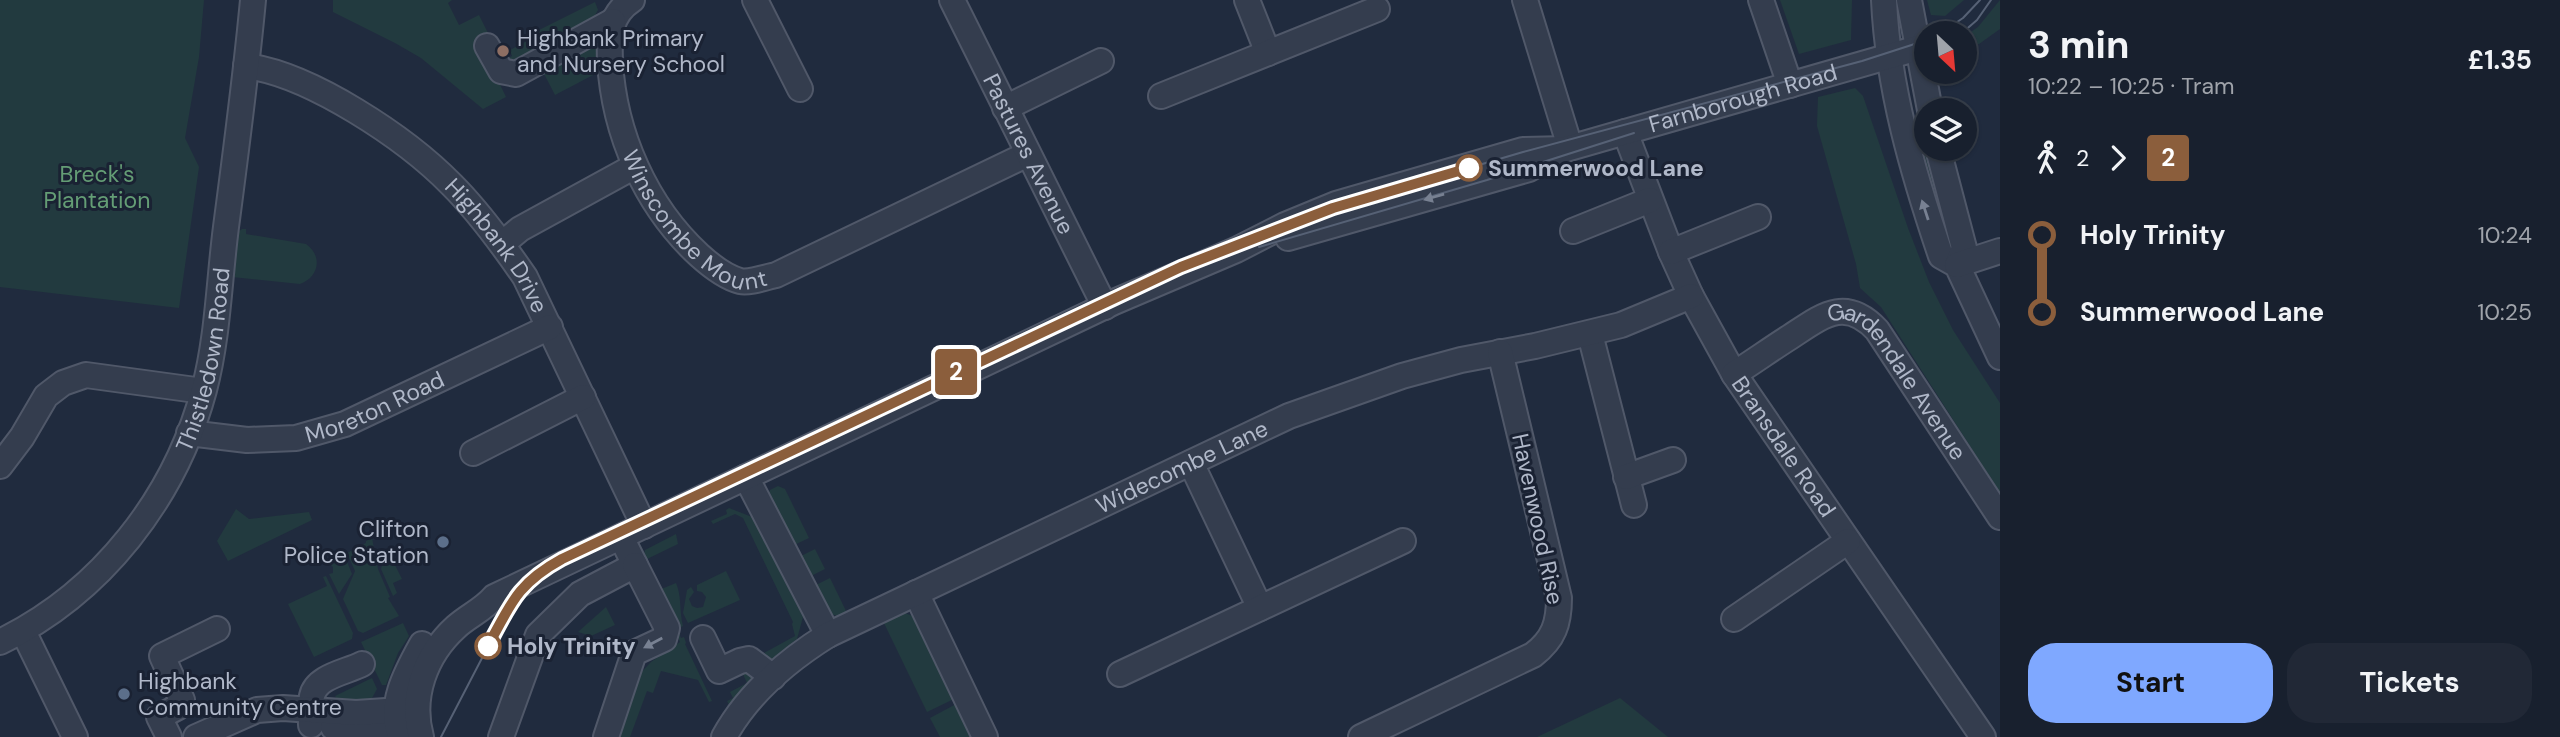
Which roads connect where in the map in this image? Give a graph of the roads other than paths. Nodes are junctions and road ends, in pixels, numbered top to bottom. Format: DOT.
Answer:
graph roads {
  1 [pos="253,0"];
  2 [pos="632,0"];
  3 [pos="755,0"];
  4 [pos="952,0"];
  5 [pos="1247,0"];
  6 [pos="1525,0"];
  7 [pos="1761,0"];
  8 [pos="1884,0"];
  9 [pos="1909,0"];
  10 [pos="1377,9"];
  11 [pos="613,21"];
  12 [pos="1914,27"];
  13 [pos="487,46"];
  14 [pos="1914,49"];
  15 [pos="1268,53"];
  16 [pos="1890,56"];
  17 [pos="1101,61"];
  18 [pos="246,66"];
  19 [pos="1790,85"];
  20 [pos="799,89"];
  21 [pos="1161,96"];
  22 [pos="1005,108"];
  23 [pos="1625,132"];
  24 [pos="1568,148"];
  25 [pos="1028,153"];
  26 [pos="1941,161"];
  27 [pos="635,166"];
  28 [pos="1650,200"];
  29 [pos="1758,217"];
  30 [pos="1573,232"];
  31 [pos="502,244"];
  32 [pos="2000,251"];
  33 [pos="1671,252"];
  34 [pos="1957,265"];
  35 [pos="1690,296"];
  36 [pos="1105,307"];
  37 [pos="550,327"];
  38 [pos="1590,334"];
  39 [pos="1500,352"];
  40 [pos="2000,357"];
  41 [pos="1734,374"];
  42 [pos="204,391"];
  43 [pos="583,397"];
  44 [pos="190,433"];
  45 [pos="473,453"];
  46 [pos="1673,460"];
  47 [pos="1191,463"];
  48 [pos="0,466"];
  49 [pos="746,477"];
  50 [pos="1626,477"];
  51 [pos="1634,505"];
  52 [pos="2000,517"];
  53 [pos="644,526"];
  54 [pos="621,537"];
  55 [pos="1403,541"];
  56 [pos="1848,541"];
  57 [pos="635,565"];
  58 [pos="916,593"];
  59 [pos="1260,608"];
  60 [pos="1734,619"];
  61 [pos="217,629"];
  62 [pos="23,631"];
  63 [pos="828,635"];
  64 [pos="703,638"];
  65 [pos="0,642"];
  66 [pos="362,664"];
  67 [pos="1119,674"];
  68 [pos="773,677"];
  69 [pos="311,718"];
  70 [pos="408,724"];
  71 [pos="730,735"];
  72 [pos="75,737"];
  73 [pos="169,737"];
  74 [pos="196,737"];
  75 [pos="501,737"];
  76 [pos="606,737"];
  77 [pos="985,737"];
  78 [pos="1361,737"];
  79 [pos="1983,737"];
  1 -- 18 [label="street, Thistledown Road"];
  2 -- 11 [label="street"];
  3 -- 20 [label="street"];
  4 -- 22 [label="street, Pastures Avenue"];
  5 -- 15 [label="street"];
  6 -- 24 [label="street"];
  7 -- 19 [label="street"];
  8 -- 16 [label="street"];
  9 -- 12 [label="street"];
  10 -- 15 [label="street"];
  11 -- 13 [label="street"];
  11 -- 27 [label="street, Winscombe Mount"];
  14 -- 16 [label="street, Farnborough Road"];
  15 -- 21 [label="street"];
  16 -- 19 [label="street, Farnborough Road"];
  34 -- 16 [label="street, one-way"];
  17 -- 22 [label="street"];
  18 -- 31 [label="street, Highbank Drive"];
  18 -- 42 [label="street, Thistledown Road"];
  19 -- 23 [label="street, Farnborough Road"];
  22 -- 25 [label="street, Pastures Avenue"];
  23 -- 24 [label="street, Farnborough Road"];
  23 -- 28 [label="street, Bransdale Road"];
  24 -- 36 [label="street, Farnborough Road"];
  25 -- 27 [label="street, Winscombe Mount"];
  25 -- 36 [label="street, Pastures Avenue"];
  26 -- 34 [label="street"];
  27 -- 31 [label="street"];
  28 -- 30 [label="street"];
  28 -- 33 [label="street, Bransdale Road"];
  29 -- 33 [label="street"];
  31 -- 37 [label="street, Highbank Drive"];
  32 -- 34 [label="street"];
  33 -- 35 [label="street, Bransdale Road"];
  34 -- 40 [label="street"];
  35 -- 38 [label="street, Widecombe Lane"];
  35 -- 41 [label="street, Bransdale Road"];
  36 -- 49 [label="street, Farnborough Road"];
  37 -- 43 [label="street, Highbank Drive"];
  37 -- 44 [label="street, Moreton Road"];
  38 -- 39 [label="street, Widecombe Lane"];
  38 -- 50 [label="street"];
  39 -- 47 [label="street, Widecombe Lane"];
  39 -- 78 [label="street, Havenwood Rise"];
  41 -- 52 [label="street, Gardendale Avenue"];
  41 -- 56 [label="street, Bransdale Road"];
  42 -- 44 [label="street, Thistledown Road"];
  42 -- 48 [label="street"];
  43 -- 45 [label="street"];
  43 -- 53 [label="street, Highbank Drive"];
  44 -- 62 [label="street, Thistledown Road"];
  46 -- 50 [label="street"];
  47 -- 58 [label="street, Widecombe Lane"];
  47 -- 59 [label="street"];
  49 -- 53 [label="street, Farnborough Road"];
  49 -- 63 [label="street"];
  50 -- 51 [label="street"];
  53 -- 54 [label="street, Farnborough Road"];
  54 -- 57 [label="street"];
  54 -- 70 [label="street, Farnborough Road"];
  55 -- 59 [label="street"];
  56 -- 60 [label="street"];
  56 -- 79 [label="street, Bransdale Road"];
  57 -- 75 [label="street"];
  57 -- 76 [label="street, one-way"];
  58 -- 63 [label="street, Widecombe Lane"];
  58 -- 77 [label="street"];
  59 -- 67 [label="street"];
  61 -- 73 [label="street"];
  62 -- 65 [label="street, Thistledown Road"];
  62 -- 72 [label="street"];
  63 -- 68 [label="street, Widecombe Lane"];
  64 -- 68 [label="street"];
  66 -- 69 [label="street"];
  68 -- 71 [label="street, Widecombe Lane"];
  69 -- 70 [label="street, Farnborough Road"];
  69 -- 74 [label="street, Farnborough Road"];
}
